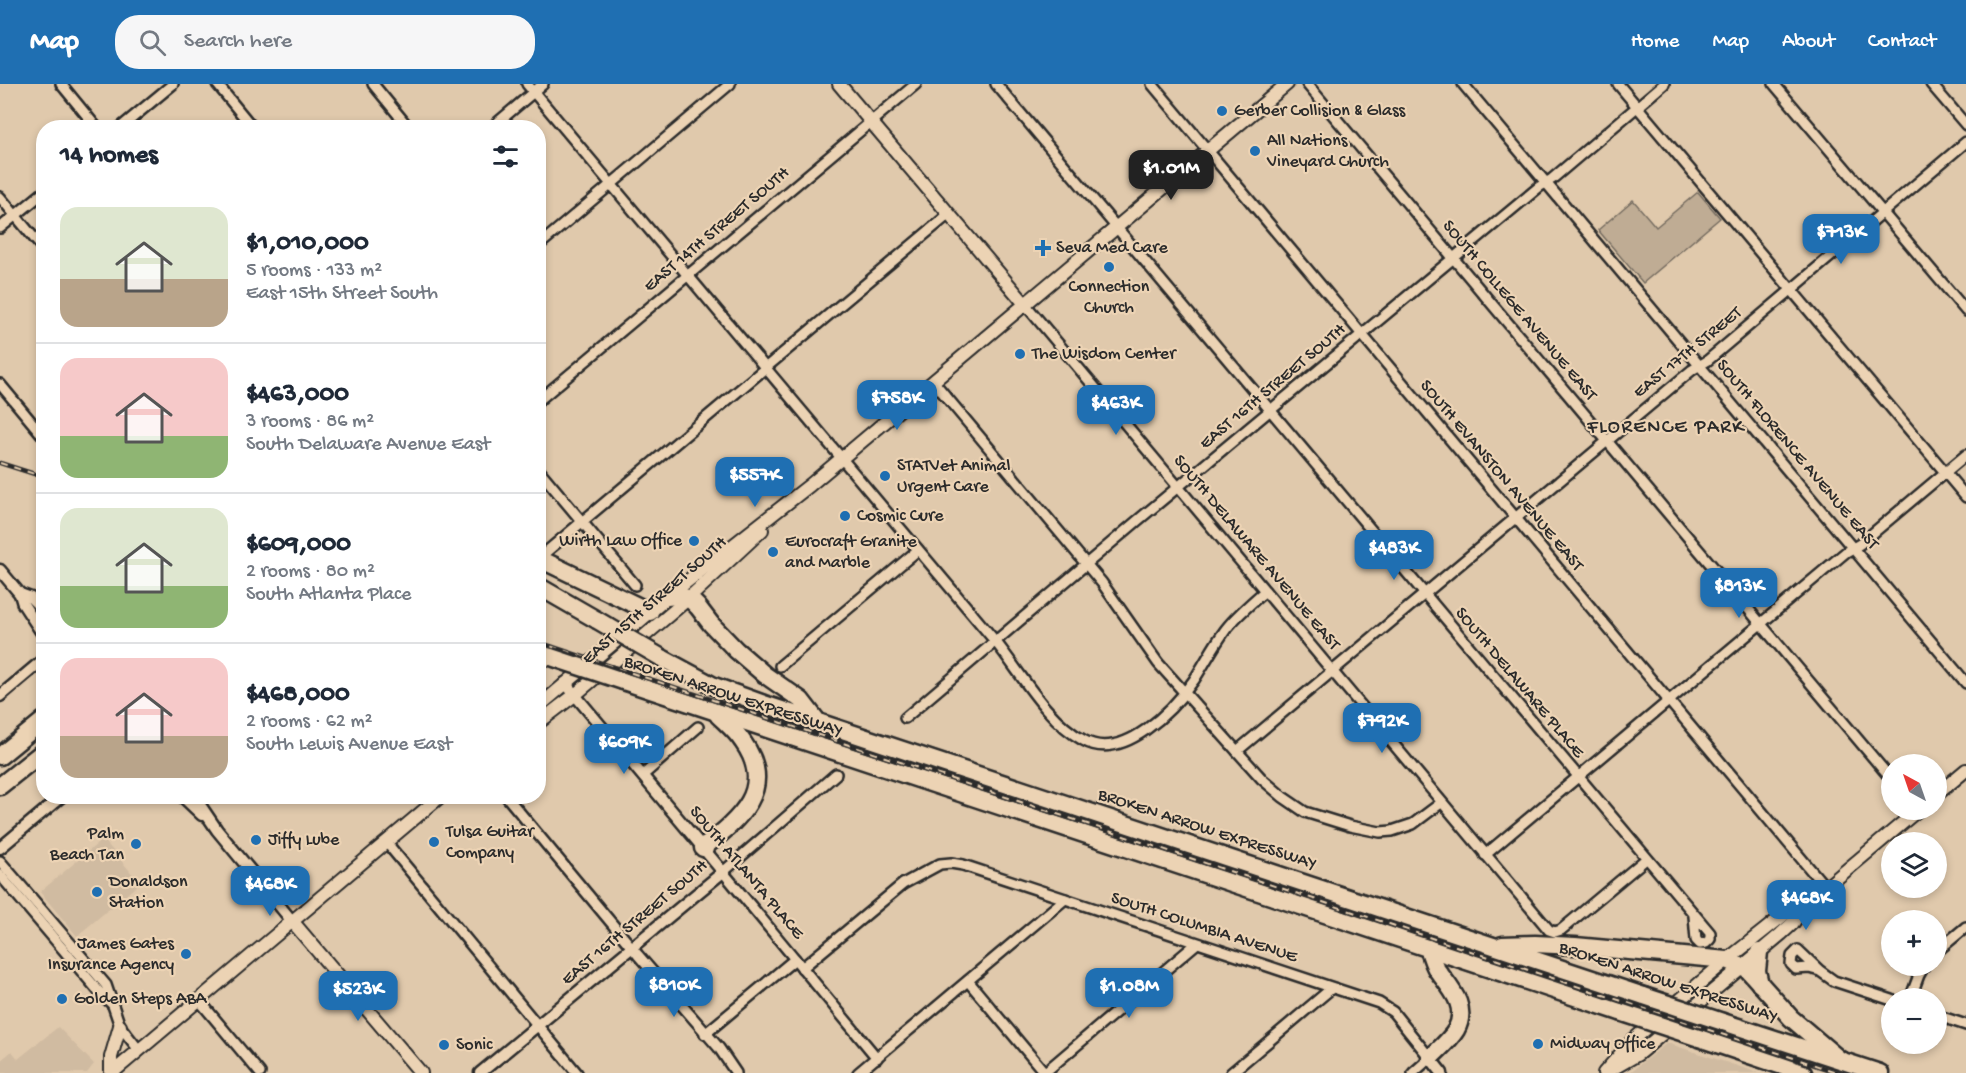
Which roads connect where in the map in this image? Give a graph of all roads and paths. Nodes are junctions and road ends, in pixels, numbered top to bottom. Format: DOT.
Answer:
graph roads {
  1 [pos="61,84"];
  2 [pos="173,84"];
  3 [pos="217,84"];
  4 [pos="373,84"];
  5 [pos="543,84"];
  6 [pos="730,84"];
  7 [pos="839,84"];
  8 [pos="916,84"];
  9 [pos="996,84"];
  10 [pos="1152,84"];
  11 [pos="1287,84"];
  12 [pos="1307,84"];
  13 [pos="1463,84"];
  14 [pos="1618,84"];
  15 [pos="1664,84"];
  16 [pos="1774,84"];
  17 [pos="1931,84"];
  18 [pos="530,88"];
  19 [pos="1637,107"];
  20 [pos="90,120"];
  21 [pos="130,120"];
  22 [pos="246,120"];
  23 [pos="402,120"];
  24 [pos="499,120"];
  25 [pos="871,122"];
  26 [pos="1966,125"];
  27 [pos="1966,142"];
  28 [pos="1207,151"];
  29 [pos="1545,183"];
  30 [pos="611,184"];
  31 [pos="0,197"];
  32 [pos="36,198"];
  33 [pos="1883,213"];
  34 [pos="949,214"];
  35 [pos="15,215"];
  36 [pos="0,228"];
  37 [pos="1116,228"];
  38 [pos="546,239"];
  39 [pos="36,240"];
  40 [pos="1453,258"];
  41 [pos="688,276"];
  42 [pos="1791,289"];
  43 [pos="1025,304"];
  44 [pos="1966,311"];
  45 [pos="1361,335"];
  46 [pos="1700,366"];
  47 [pos="766,368"];
  48 [pos="933,381"];
  49 [pos="0,384"];
  50 [pos="546,394"];
  51 [pos="1270,412"];
  52 [pos="36,427"];
  53 [pos="1607,441"];
  54 [pos="1966,455"];
  55 [pos="841,459"];
  56 [pos="1945,472"];
  57 [pos="546,479"];
  58 [pos="1177,488"];
  59 [pos="1966,497"];
  60 [pos="790,501"];
  61 [pos="1515,518"];
  62 [pos="582,522"];
  63 [pos="1853,548"];
  64 [pos="918,550"];
  65 [pos="546,552"];
  66 [pos="546,557"];
  67 [pos="1086,564"];
  68 [pos="0,570"];
  69 [pos="635,585"];
  70 [pos="546,591"];
  71 [pos="1265,591"];
  72 [pos="20,594"];
  73 [pos="1423,594"];
  74 [pos="667,597"];
  75 [pos="689,598"];
  76 [pos="36,603"];
  77 [pos="650,612"];
  78 [pos="36,624"];
  79 [pos="1761,624"];
  80 [pos="995,641"];
  81 [pos="546,655"];
  82 [pos="36,666"];
  83 [pos="780,666"];
  84 [pos="1331,672"];
  85 [pos="565,683"];
  86 [pos="1966,683"];
  87 [pos="1185,692"];
  88 [pos="576,694"];
  89 [pos="0,696"];
  90 [pos="546,700"];
  91 [pos="1669,700"];
  92 [pos="715,712"];
  93 [pos="546,717"];
  94 [pos="904,717"];
  95 [pos="818,722"];
  96 [pos="36,727"];
  97 [pos="698,727"];
  98 [pos="1237,751"];
  99 [pos="0,756"];
  100 [pos="36,757"];
  101 [pos="1881,767"];
  102 [pos="1966,770"];
  103 [pos="836,774"];
  104 [pos="643,775"];
  105 [pos="1578,777"];
  106 [pos="0,786"];
  107 [pos="1947,786"];
  108 [pos="1441,803"];
  109 [pos="53,804"];
  110 [pos="190,804"];
  111 [pos="199,804"];
  112 [pos="431,804"];
  113 [pos="513,804"];
  114 [pos="1906,820"];
  115 [pos="217,830"];
  116 [pos="386,842"];
  117 [pos="703,848"];
  118 [pos="0,849"];
  119 [pos="1485,855"];
  120 [pos="1646,859"];
  121 [pos="0,861"];
  122 [pos="723,872"];
  123 [pos="0,874"];
  124 [pos="1826,888"];
  125 [pos="1065,899"];
  126 [pos="1805,905"];
  127 [pos="1694,916"];
  128 [pos="292,921"];
  129 [pos="1966,927"];
  130 [pos="1947,943"];
  131 [pos="1196,944"];
  132 [pos="1492,945"];
  133 [pos="632,947"];
  134 [pos="1428,948"];
  135 [pos="1760,952"];
  136 [pos="795,959"];
  137 [pos="1734,963"];
  138 [pos="802,968"];
  139 [pos="1820,971"];
  140 [pos="968,981"];
  141 [pos="1760,984"];
  142 [pos="1332,988"];
  143 [pos="1881,996"];
  144 [pos="199,1000"];
  145 [pos="113,1004"];
  146 [pos="1947,1019"];
  147 [pos="537,1025"];
  148 [pos="1966,1025"];
  149 [pos="120,1026"];
  150 [pos="705,1034"];
  151 [pos="140,1050"];
  152 [pos="877,1058"];
  153 [pos="1430,1058"];
  154 [pos="1839,1059"];
  155 [pos="112,1073"];
  156 [pos="260,1073"];
  157 [pos="421,1073"];
  158 [pos="480,1073"];
  159 [pos="577,1073"];
  160 [pos="736,1073"];
  161 [pos="858,1073"];
  162 [pos="1045,1073"];
  163 [pos="1231,1073"];
  164 [pos="1413,1073"];
  165 [pos="1442,1073"];
  166 [pos="1605,1073"];
  167 [pos="1803,1073"];
  168 [pos="1880,1073"];
  1 -- 20 [label="street"];
  2 -- 21 [label="street"];
  3 -- 22 [label="street"];
  4 -- 23 [label="street"];
  5 -- 18 [label="street"];
  6 -- 30 [label="street"];
  7 -- 25 [label="main road, SOUTH DELAWARE AVENUE EAST"];
  8 -- 25 [label="street, EAST 14TH STREET SOUTH"];
  9 -- 37 [label="street, SOUTH DELAWARE PLACE"];
  10 -- 28 [label="street, SOUTH EVANSTON AVENUE EAST"];
  11 -- 28 [label="main road, EAST 15TH STREET SOUTH"];
  12 -- 40 [label="street, SOUTH COLLEGE AVENUE EAST"];
  13 -- 29 [label="street, SOUTH FLORENCE AVENUE EAST"];
  14 -- 19 [label="street"];
  15 -- 19 [label="street, EAST 16TH STREET SOUTH"];
  16 -- 33 [label="street"];
  17 -- 26 [label="street"];
  18 -- 24 [label="street"];
  18 -- 30 [label="street"];
  19 -- 29 [label="street, EAST 16TH STREET SOUTH"];
  19 -- 42 [label="street"];
  25 -- 34 [label="main road, SOUTH DELAWARE AVENUE EAST"];
  25 -- 41 [label="street, EAST 14TH STREET SOUTH"];
  27 -- 33 [label="street, EAST 17TH STREET"];
  28 -- 37 [label="main road, EAST 15TH STREET SOUTH"];
  28 -- 45 [label="street, SOUTH EVANSTON AVENUE EAST"];
  29 -- 40 [label="street, EAST 16TH STREET SOUTH"];
  29 -- 46 [label="street, SOUTH FLORENCE AVENUE EAST"];
  30 -- 38 [label="street"];
  30 -- 41 [label="street"];
  31 -- 35 [label="street"];
  32 -- 35 [label="street"];
  33 -- 42 [label="street, EAST 17TH STREET"];
  33 -- 44 [label="street"];
  34 -- 43 [label="main road, SOUTH DELAWARE AVENUE EAST"];
  34 -- 47 [label="street"];
  35 -- 36 [label="street"];
  35 -- 39 [label="street"];
  37 -- 43 [label="main road, EAST 15TH STREET SOUTH"];
  37 -- 51 [label="street, SOUTH DELAWARE PLACE"];
  40 -- 45 [label="street, EAST 16TH STREET SOUTH"];
  40 -- 53 [label="street, SOUTH COLLEGE AVENUE EAST"];
  41 -- 47 [label="street"];
  41 -- 50 [label="street, EAST 14TH STREET SOUTH"];
  42 -- 46 [label="street, EAST 17TH STREET"];
  42 -- 56 [label="street"];
  43 -- 48 [label="main road, EAST 15TH STREET SOUTH"];
  43 -- 58 [label="street, SOUTH DELAWARE AVENUE EAST"];
  45 -- 51 [label="street, EAST 16TH STREET SOUTH"];
  45 -- 61 [label="street, SOUTH EVANSTON AVENUE EAST"];
  46 -- 53 [label="street, EAST 17TH STREET"];
  46 -- 63 [label="street, SOUTH FLORENCE AVENUE EAST"];
  47 -- 55 [label="street"];
  47 -- 62 [label="street"];
  48 -- 55 [label="main road, EAST 15TH STREET SOUTH"];
  48 -- 67 [label="street"];
  49 -- 52 [label="street"];
  51 -- 58 [label="street, EAST 16TH STREET SOUTH"];
  51 -- 73 [label="street, SOUTH DELAWARE PLACE"];
  53 -- 61 [label="street, EAST 17TH STREET"];
  53 -- 79 [label="street, SOUTH COLLEGE AVENUE EAST"];
  54 -- 56 [label="street"];
  55 -- 60 [label="main road, EAST 15TH STREET SOUTH"];
  55 -- 64 [label="street"];
  56 -- 59 [label="street"];
  56 -- 63 [label="street"];
  57 -- 62 [label="street"];
  58 -- 67 [label="street, EAST 16TH STREET SOUTH"];
  58 -- 71 [label="street, SOUTH DELAWARE AVENUE EAST"];
  60 -- 74 [label="main road, EAST 15TH STREET SOUTH"];
  60 -- 75 [label="main road, EAST 15TH STREET SOUTH"];
  61 -- 73 [label="street, EAST 17TH STREET"];
  61 -- 91 [label="street, SOUTH EVANSTON AVENUE EAST"];
  62 -- 65 [label="street"];
  62 -- 69 [label="street"];
  63 -- 79 [label="street"];
  63 -- 86 [label="street, SOUTH FLORENCE AVENUE EAST"];
  64 -- 80 [label="street"];
  64 -- 83 [label="street"];
  66 -- 77 [label="highway"];
  67 -- 80 [label="street, EAST 16TH STREET SOUTH"];
  67 -- 87 [label="street"];
  68 -- 72 [label="street"];
  70 -- 95 [label="highway, BROKEN ARROW EXPRESSWAY, bridge"];
  71 -- 84 [label="street, SOUTH DELAWARE AVENUE EAST"];
  71 -- 87 [label="street"];
  72 -- 76 [label="street"];
  72 -- 78 [label="street"];
  73 -- 84 [label="street, EAST 17TH STREET"];
  73 -- 105 [label="street, SOUTH DELAWARE PLACE"];
  74 -- 75 [label="highway"];
  74 -- 77 [label="main road, EAST 15TH STREET SOUTH"];
  75 -- 88 [label="main road, EAST 15TH STREET SOUTH"];
  75 -- 95 [label="highway"];
  77 -- 85 [label="main road, EAST 15TH STREET SOUTH"];
  79 -- 91 [label="street"];
  79 -- 101 [label="street, SOUTH COLLEGE AVENUE EAST"];
  80 -- 87 [label="street"];
  80 -- 94 [label="street, EAST 16TH STREET SOUTH"];
  81 -- 92 [label="highway, BROKEN ARROW EXPRESSWAY, bridge"];
  82 -- 89 [label="street"];
  84 -- 98 [label="street, EAST 17TH STREET"];
  84 -- 108 [label="street, SOUTH DELAWARE AVENUE EAST"];
  85 -- 88 [label="street, SOUTH ATLANTA PLACE"];
  85 -- 90 [label="main road, EAST 15TH STREET SOUTH"];
  87 -- 98 [label="street"];
  88 -- 93 [label="main road, EAST 15TH STREET SOUTH"];
  88 -- 104 [label="street, SOUTH ATLANTA PLACE"];
  91 -- 105 [label="street"];
  91 -- 124 [label="street, SOUTH EVANSTON AVENUE EAST"];
  92 -- 117 [label="highway"];
  92 -- 134 [label="highway, BROKEN ARROW EXPRESSWAY"];
  95 -- 132 [label="highway, BROKEN ARROW EXPRESSWAY"];
  96 -- 99 [label="highway"];
  97 -- 104 [label="street"];
  98 -- 108 [label="street"];
  100 -- 106 [label="highway"];
  102 -- 107 [label="main road"];
  103 -- 122 [label="street, EAST 16TH STREET SOUTH"];
  104 -- 117 [label="street, SOUTH ATLANTA PLACE"];
  105 -- 119 [label="street"];
  105 -- 120 [label="street, SOUTH DELAWARE PLACE"];
  108 -- 119 [label="street, SOUTH DELAWARE AVENUE EAST"];
  109 -- 118 [label="street"];
  110 -- 115 [label="street"];
  111 -- 115 [label="street"];
  112 -- 116 [label="main road"];
  113 -- 133 [label="street"];
  114 -- 124 [label="main road"];
  115 -- 128 [label="street"];
  116 -- 128 [label="main road"];
  116 -- 147 [label="street"];
  117 -- 122 [label="street, SOUTH ATLANTA PLACE"];
  119 -- 120 [label="street, SOUTH DELAWARE AVENUE EAST"];
  120 -- 127 [label="street, SOUTH DELAWARE PLACE"];
  121 -- 145 [label="street"];
  122 -- 133 [label="street, EAST 16TH STREET SOUTH"];
  122 -- 136 [label="street, SOUTH ATLANTA PLACE"];
  123 -- 145 [label="street"];
  124 -- 126 [label="main road"];
  125 -- 131 [label="street, SOUTH COLUMBIA AVENUE"];
  125 -- 138 [label="street, SOUTH COLUMBIA AVENUE"];
  125 -- 140 [label="street"];
  126 -- 135 [label="main road"];
  126 -- 137 [label="main road"];
  128 -- 144 [label="main road"];
  128 -- 157 [label="main road"];
  129 -- 130 [label="street"];
  131 -- 142 [label="street, SOUTH COLUMBIA AVENUE"];
  131 -- 162 [label="street"];
  132 -- 137 [label="highway"];
  132 -- 154 [label="highway, BROKEN ARROW EXPRESSWAY, bridge"];
  133 -- 147 [label="street, EAST 16TH STREET SOUTH"];
  133 -- 150 [label="street"];
  134 -- 153 [label="highway"];
  134 -- 167 [label="highway, BROKEN ARROW EXPRESSWAY, bridge"];
  135 -- 137 [label="main road"];
  135 -- 141 [label="highway"];
  136 -- 138 [label="street, SOUTH ATLANTA PLACE"];
  136 -- 150 [label="street"];
  137 -- 141 [label="highway"];
  137 -- 166 [label="main road"];
  138 -- 152 [label="street, SOUTH ATLANTA PLACE"];
  139 -- 143 [label="street"];
  140 -- 152 [label="street"];
  140 -- 162 [label="street"];
  141 -- 154 [label="highway"];
  142 -- 153 [label="street, SOUTH COLUMBIA AVENUE"];
  142 -- 163 [label="street"];
  144 -- 151 [label="main road"];
  144 -- 156 [label="street"];
  145 -- 149 [label="street"];
  146 -- 148 [label="street"];
  147 -- 158 [label="street, EAST 16TH STREET SOUTH"];
  147 -- 159 [label="street"];
  149 -- 151 [label="street"];
  149 -- 155 [label="main road"];
  150 -- 160 [label="street"];
  151 -- 155 [label="main road"];
  152 -- 161 [label="street"];
  153 -- 164 [label="street"];
  153 -- 165 [label="street, SOUTH COLUMBIA AVENUE"];
  154 -- 168 [label="highway, BROKEN ARROW EXPRESSWAY"];
}
